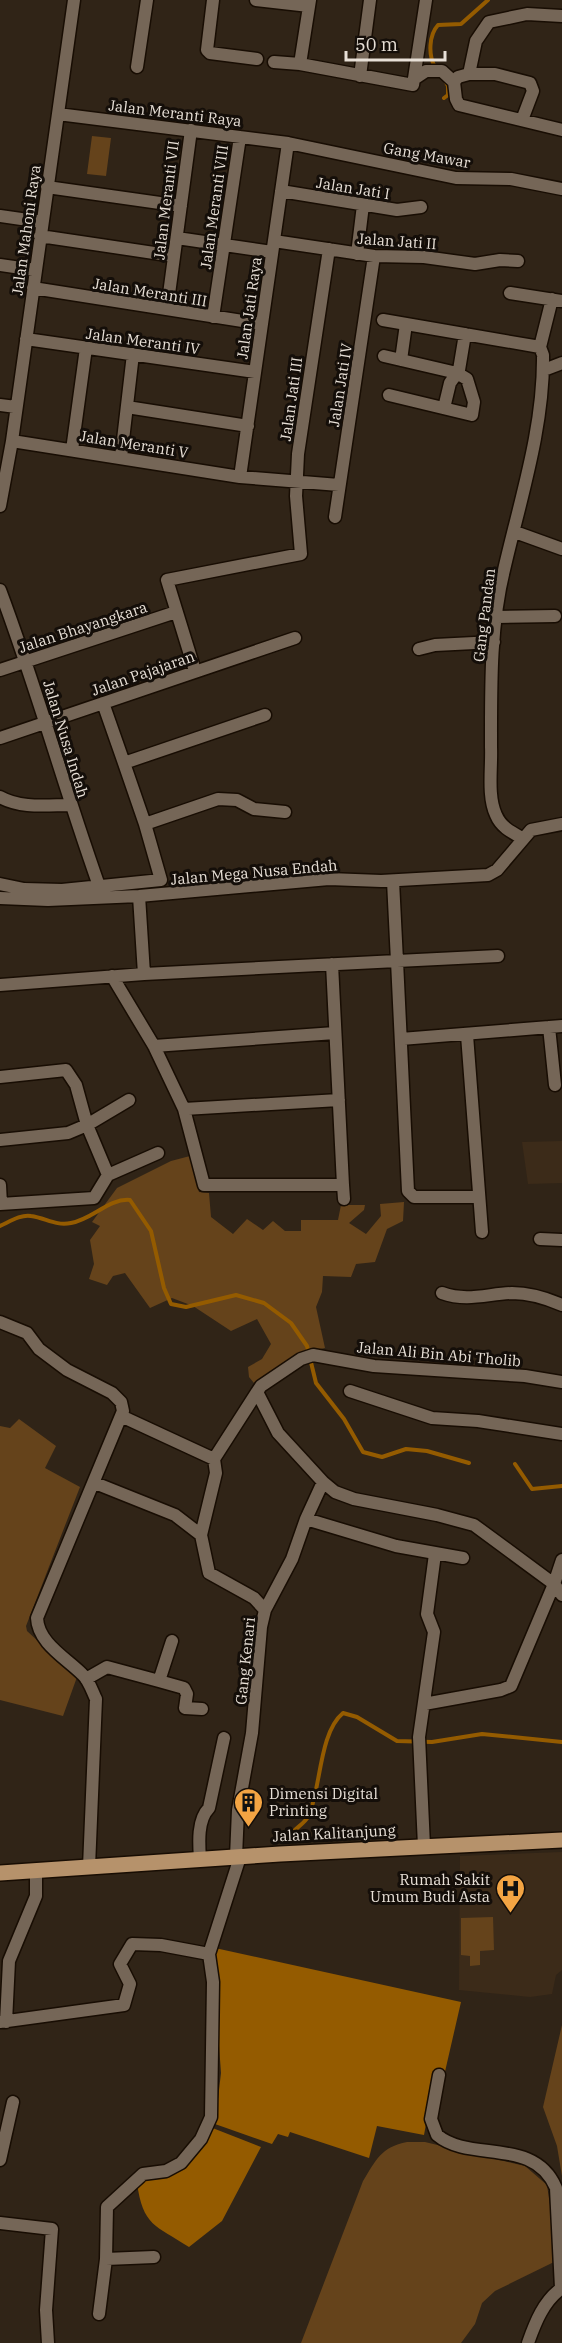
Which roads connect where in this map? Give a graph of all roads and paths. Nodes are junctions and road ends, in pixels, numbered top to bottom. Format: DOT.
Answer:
graph roads {
  1 [pos="74,0"];
  2 [pos="147,0"];
  3 [pos="213,0"];
  4 [pos="256,0"];
  5 [pos="370,0"];
  6 [pos="426,0"];
  7 [pos="309,3"];
  8 [pos="562,16"];
  9 [pos="257,59"];
  10 [pos="274,62"];
  11 [pos="300,64"];
  12 [pos="137,67"];
  13 [pos="469,74"];
  14 [pos="360,76"];
  15 [pos="414,82"];
  16 [pos="454,82"];
  17 [pos="58,114"];
  18 [pos="522,120"];
  19 [pos="562,129"];
  20 [pos="190,130"];
  21 [pos="240,137"];
  22 [pos="288,144"];
  23 [pos="47,187"];
  24 [pos="562,189"];
  25 [pos="281,191"];
  26 [pos="363,205"];
  27 [pos="181,206"];
  28 [pos="421,207"];
  29 [pos="0,216"];
  30 [pos="42,222"];
  31 [pos="40,236"];
  32 [pos="177,238"];
  33 [pos="224,245"];
  34 [pos="273,246"];
  35 [pos="329,249"];
  36 [pos="357,254"];
  37 [pos="174,256"];
  38 [pos="374,256"];
  39 [pos="518,261"];
  40 [pos="0,265"];
  41 [pos="35,270"];
  42 [pos="33,288"];
  43 [pos="510,293"];
  44 [pos="557,300"];
  45 [pos="167,309"];
  46 [pos="213,317"];
  47 [pos="383,320"];
  48 [pos="262,324"];
  49 [pos="406,324"];
  50 [pos="465,334"];
  51 [pos="26,339"];
  52 [pos="540,347"];
  53 [pos="86,348"];
  54 [pos="133,354"];
  55 [pos="384,356"];
  56 [pos="401,360"];
  57 [pos="562,363"];
  58 [pos="544,370"];
  59 [pos="255,372"];
  60 [pos="457,373"];
  61 [pos="389,395"];
  62 [pos="0,405"];
  63 [pos="16,407"];
  64 [pos="127,407"];
  65 [pos="444,408"];
  66 [pos="248,426"];
  67 [pos="18,441"];
  68 [pos="72,450"];
  69 [pos="121,457"];
  70 [pos="4,464"];
  71 [pos="240,477"];
  72 [pos="296,483"];
  73 [pos="339,485"];
  74 [pos="0,506"];
  75 [pos="335,517"];
  76 [pos="515,532"];
  77 [pos="562,549"];
  78 [pos="0,590"];
  79 [pos="176,612"];
  80 [pos="555,616"];
  81 [pos="497,617"];
  82 [pos="295,638"];
  83 [pos="494,642"];
  84 [pos="418,649"];
  85 [pos="27,661"];
  86 [pos="0,670"];
  87 [pos="195,671"];
  88 [pos="103,703"];
  89 [pos="265,715"];
  90 [pos="45,723"];
  91 [pos="0,738"];
  92 [pos="124,763"];
  93 [pos="0,797"];
  94 [pos="71,805"];
  95 [pos="285,813"];
  96 [pos="145,824"];
  97 [pos="562,824"];
  98 [pos="522,838"];
  99 [pos="393,880"];
  100 [pos="0,884"];
  101 [pos="101,892"];
  102 [pos="139,896"];
  103 [pos="0,898"];
  104 [pos="498,956"];
  105 [pos="397,961"];
  106 [pos="332,964"];
  107 [pos="144,974"];
  108 [pos="112,976"];
  109 [pos="0,985"];
  110 [pos="562,1026"];
  111 [pos="549,1027"];
  112 [pos="335,1033"];
  113 [pos="467,1035"];
  114 [pos="401,1039"];
  115 [pos="153,1046"];
  116 [pos="0,1077"];
  117 [pos="555,1085"];
  118 [pos="129,1100"];
  119 [pos="339,1100"];
  120 [pos="184,1109"];
  121 [pos="87,1125"];
  122 [pos="0,1140"];
  123 [pos="158,1153"];
  124 [pos="108,1175"];
  125 [pos="0,1185"];
  126 [pos="343,1185"];
  127 [pos="479,1197"];
  128 [pos="344,1199"];
  129 [pos="1,1204"];
  130 [pos="482,1232"];
  131 [pos="540,1239"];
  132 [pos="562,1240"];
  133 [pos="442,1293"];
  134 [pos="562,1305"];
  135 [pos="0,1322"];
  136 [pos="562,1382"];
  137 [pos="350,1391"];
  138 [pos="257,1392"];
  139 [pos="121,1416"];
  140 [pos="562,1434"];
  141 [pos="214,1459"];
  142 [pos="323,1482"];
  143 [pos="95,1483"];
  144 [pos="306,1519"];
  145 [pos="201,1535"];
  146 [pos="435,1554"];
  147 [pos="463,1558"];
  148 [pos="562,1560"];
  149 [pos="554,1584"];
  150 [pos="562,1595"];
  151 [pos="265,1610"];
  152 [pos="172,1641"];
  153 [pos="86,1679"];
  154 [pos="159,1681"];
  155 [pos="424,1704"];
  156 [pos="202,1709"];
  157 [pos="224,1738"];
  158 [pos="562,1840"];
  159 [pos="424,1846"];
  160 [pos="238,1857"];
  161 [pos="200,1859"];
  162 [pos="88,1867"];
  163 [pos="36,1871"];
  164 [pos="0,1873"];
  165 [pos="209,1954"];
  166 [pos="3,2022"];
  167 [pos="439,2075"];
  168 [pos="13,2102"];
  169 [pos="5,2116"];
  170 [pos="0,2160"];
  171 [pos="0,2223"];
  172 [pos="154,2257"];
  173 [pos="106,2259"];
  174 [pos="562,2288"];
  175 [pos="99,2314"];
  176 [pos="48,2343"];
  177 [pos="528,2343"];
  1 -- 17 [label="street, Jalan Mahoni Raya"];
  2 -- 12 [label="street"];
  3 -- 9 [label="street"];
  4 -- 7 [label="street"];
  5 -- 14 [label="street"];
  6 -- 15 [label="street"];
  7 -- 11 [label="street"];
  8 -- 13 [label="street"];
  10 -- 11 [label="street"];
  11 -- 14 [label="street"];
  13 -- 16 [label="street"];
  13 -- 18 [label="street"];
  14 -- 15 [label="street"];
  15 -- 16 [label="street"];
  16 -- 18 [label="street"];
  17 -- 20 [label="street, Jalan Meranti Raya"];
  17 -- 23 [label="street, Jalan Mahoni Raya"];
  18 -- 19 [label="street"];
  20 -- 21 [label="street, Jalan Meranti Raya"];
  20 -- 27 [label="street, Jalan Meranti VII"];
  21 -- 22 [label="street, Jalan Meranti Raya"];
  21 -- 33 [label="street, Jalan Meranti VIII"];
  22 -- 24 [label="street, Gang Mawar"];
  22 -- 25 [label="street, Jalan Jati Raya"];
  23 -- 27 [label="street"];
  23 -- 30 [label="street, Jalan Mahoni Raya"];
  25 -- 26 [label="street, Jalan Jati I"];
  25 -- 34 [label="street, Jalan Jati Raya"];
  26 -- 28 [label="street, Jalan Jati I"];
  26 -- 36 [label="street"];
  27 -- 32 [label="street, Jalan Meranti VII"];
  29 -- 30 [label="street"];
  30 -- 31 [label="street, Jalan Mahoni Raya"];
  31 -- 37 [label="street"];
  31 -- 41 [label="street, Jalan Mahoni Raya"];
  32 -- 33 [label="street, Jalan Jati II"];
  32 -- 37 [label="street, Jalan Meranti VII"];
  33 -- 34 [label="street, Jalan Jati II"];
  33 -- 46 [label="street, Jalan Meranti VIII"];
  34 -- 35 [label="street, Jalan Jati II"];
  34 -- 48 [label="street, Jalan Jati Raya"];
  35 -- 36 [label="street, Jalan Jati II"];
  35 -- 72 [label="street, Jalan Jati III"];
  36 -- 38 [label="street, Jalan Jati II"];
  37 -- 45 [label="street, Jalan Meranti VII"];
  38 -- 39 [label="street, Jalan Jati II"];
  38 -- 73 [label="street, Jalan Jati IV"];
  40 -- 41 [label="street"];
  41 -- 42 [label="street, Jalan Mahoni Raya"];
  42 -- 45 [label="street, Jalan Meranti III"];
  42 -- 51 [label="street, Jalan Mahoni Raya"];
  43 -- 44 [label="street"];
  44 -- 52 [label="street"];
  45 -- 46 [label="street, Jalan Meranti III"];
  46 -- 48 [label="street, Jalan Meranti III"];
  47 -- 49 [label="street"];
  48 -- 59 [label="street, Jalan Jati Raya"];
  49 -- 50 [label="street"];
  49 -- 56 [label="street"];
  50 -- 52 [label="street"];
  50 -- 60 [label="street"];
  51 -- 53 [label="street, Jalan Meranti IV"];
  51 -- 63 [label="street, Jalan Mahoni Raya"];
  52 -- 58 [label="street, Gang Pandan"];
  53 -- 54 [label="street, Jalan Meranti IV"];
  53 -- 68 [label="street"];
  54 -- 59 [label="street, Jalan Meranti IV"];
  54 -- 64 [label="street"];
  55 -- 56 [label="street"];
  56 -- 60 [label="street"];
  57 -- 58 [label="street"];
  58 -- 76 [label="street, Gang Pandan"];
  59 -- 66 [label="street, Jalan Jati Raya"];
  60 -- 65 [label="street"];
  60 -- 65 [label="street"];
  61 -- 65 [label="street"];
  62 -- 63 [label="street"];
  63 -- 67 [label="street, Jalan Mahoni Raya"];
  64 -- 66 [label="street"];
  64 -- 69 [label="street"];
  66 -- 71 [label="street, Jalan Jati Raya"];
  67 -- 68 [label="street, Jalan Meranti V"];
  67 -- 70 [label="street, Jalan Mahoni Raya"];
  68 -- 69 [label="street, Jalan Meranti V"];
  69 -- 71 [label="street, Jalan Meranti V"];
  70 -- 74 [label="street"];
  71 -- 72 [label="street, Jalan Meranti V"];
  72 -- 73 [label="street, Jalan Meranti V"];
  72 -- 79 [label="street, Jalan Jati III"];
  73 -- 75 [label="street, Jalan Jati IV"];
  76 -- 77 [label="street"];
  76 -- 81 [label="street, Gang Pandan"];
  78 -- 85 [label="street, Jalan Nusa Indah"];
  79 -- 85 [label="street, Jalan Bhayangkara"];
  79 -- 87 [label="street"];
  80 -- 81 [label="street"];
  81 -- 83 [label="street, Gang Pandan"];
  82 -- 87 [label="street, Jalan Pajajaran"];
  83 -- 84 [label="street"];
  83 -- 98 [label="street, Gang Pandan"];
  85 -- 86 [label="street, Jalan Bhayangkara"];
  85 -- 90 [label="street, Jalan Nusa Indah"];
  87 -- 88 [label="street, Jalan Pajajaran"];
  88 -- 90 [label="street, Jalan Pajajaran"];
  88 -- 92 [label="street"];
  89 -- 92 [label="street"];
  90 -- 91 [label="street, Jalan Pajajaran"];
  90 -- 94 [label="street, Jalan Nusa Indah"];
  92 -- 96 [label="street"];
  93 -- 94 [label="street"];
  94 -- 101 [label="street, Jalan Nusa Indah"];
  95 -- 96 [label="street"];
  96 -- 101 [label="street"];
  97 -- 98 [label="street, Jalan Mega Nusa Endah"];
  98 -- 99 [label="street, Jalan Mega Nusa Endah"];
  99 -- 102 [label="street, Jalan Mega Nusa Endah"];
  99 -- 105 [label="street"];
  100 -- 101 [label="street"];
  101 -- 102 [label="street, Jalan Mega Nusa Endah"];
  101 -- 103 [label="street, Jalan Mega Nusa Endah"];
  102 -- 107 [label="street"];
  104 -- 105 [label="street"];
  105 -- 106 [label="street"];
  105 -- 114 [label="street"];
  106 -- 107 [label="street"];
  106 -- 112 [label="street"];
  107 -- 108 [label="street"];
  108 -- 109 [label="street"];
  108 -- 115 [label="street"];
  110 -- 111 [label="street"];
  111 -- 113 [label="street"];
  111 -- 117 [label="street"];
  112 -- 115 [label="street"];
  112 -- 119 [label="street"];
  113 -- 114 [label="street"];
  113 -- 127 [label="street"];
  114 -- 127 [label="street"];
  115 -- 120 [label="street"];
  116 -- 121 [label="street"];
  118 -- 121 [label="street"];
  119 -- 120 [label="street"];
  119 -- 126 [label="street"];
  120 -- 126 [label="street"];
  121 -- 122 [label="street"];
  121 -- 124 [label="street"];
  123 -- 124 [label="street"];
  124 -- 129 [label="street"];
  125 -- 129 [label="street"];
  126 -- 128 [label="street"];
  127 -- 130 [label="street"];
  131 -- 132 [label="street"];
  133 -- 134 [label="street"];
  135 -- 139 [label="street"];
  136 -- 138 [label="street, Jalan Ali Bin Abi Tholib"];
  137 -- 140 [label="street"];
  138 -- 141 [label="street"];
  138 -- 142 [label="street"];
  139 -- 141 [label="street"];
  139 -- 143 [label="street"];
  141 -- 145 [label="street, Gang Kenari"];
  142 -- 144 [label="street"];
  142 -- 149 [label="street"];
  143 -- 145 [label="street"];
  143 -- 153 [label="street"];
  144 -- 146 [label="street"];
  144 -- 151 [label="street"];
  145 -- 151 [label="street, Gang Kenari"];
  146 -- 147 [label="street"];
  146 -- 155 [label="street"];
  148 -- 149 [label="street"];
  149 -- 150 [label="street"];
  149 -- 155 [label="street"];
  151 -- 160 [label="street, Gang Kenari"];
  152 -- 154 [label="street"];
  153 -- 154 [label="street"];
  153 -- 162 [label="street"];
  154 -- 156 [label="street"];
  155 -- 159 [label="street"];
  157 -- 161 [label="street"];
  158 -- 159 [label="main road, Jalan Kalitanjung"];
  159 -- 160 [label="main road, Jalan Kalitanjung"];
  160 -- 161 [label="main road, Jalan Kalitanjung"];
  160 -- 165 [label="street, Gang Kenari"];
  161 -- 162 [label="main road, Jalan Kalitanjung"];
  162 -- 163 [label="main road, Jalan Kalitanjung"];
  163 -- 164 [label="main road, Jalan Kalitanjung"];
  163 -- 166 [label="street"];
  165 -- 166 [label="street"];
  165 -- 173 [label="street"];
  167 -- 174 [label="street"];
  168 -- 169 [label="street"];
  169 -- 170 [label="street"];
  171 -- 176 [label="street"];
  172 -- 173 [label="street"];
  173 -- 175 [label="street"];
  174 -- 177 [label="street"];
}
